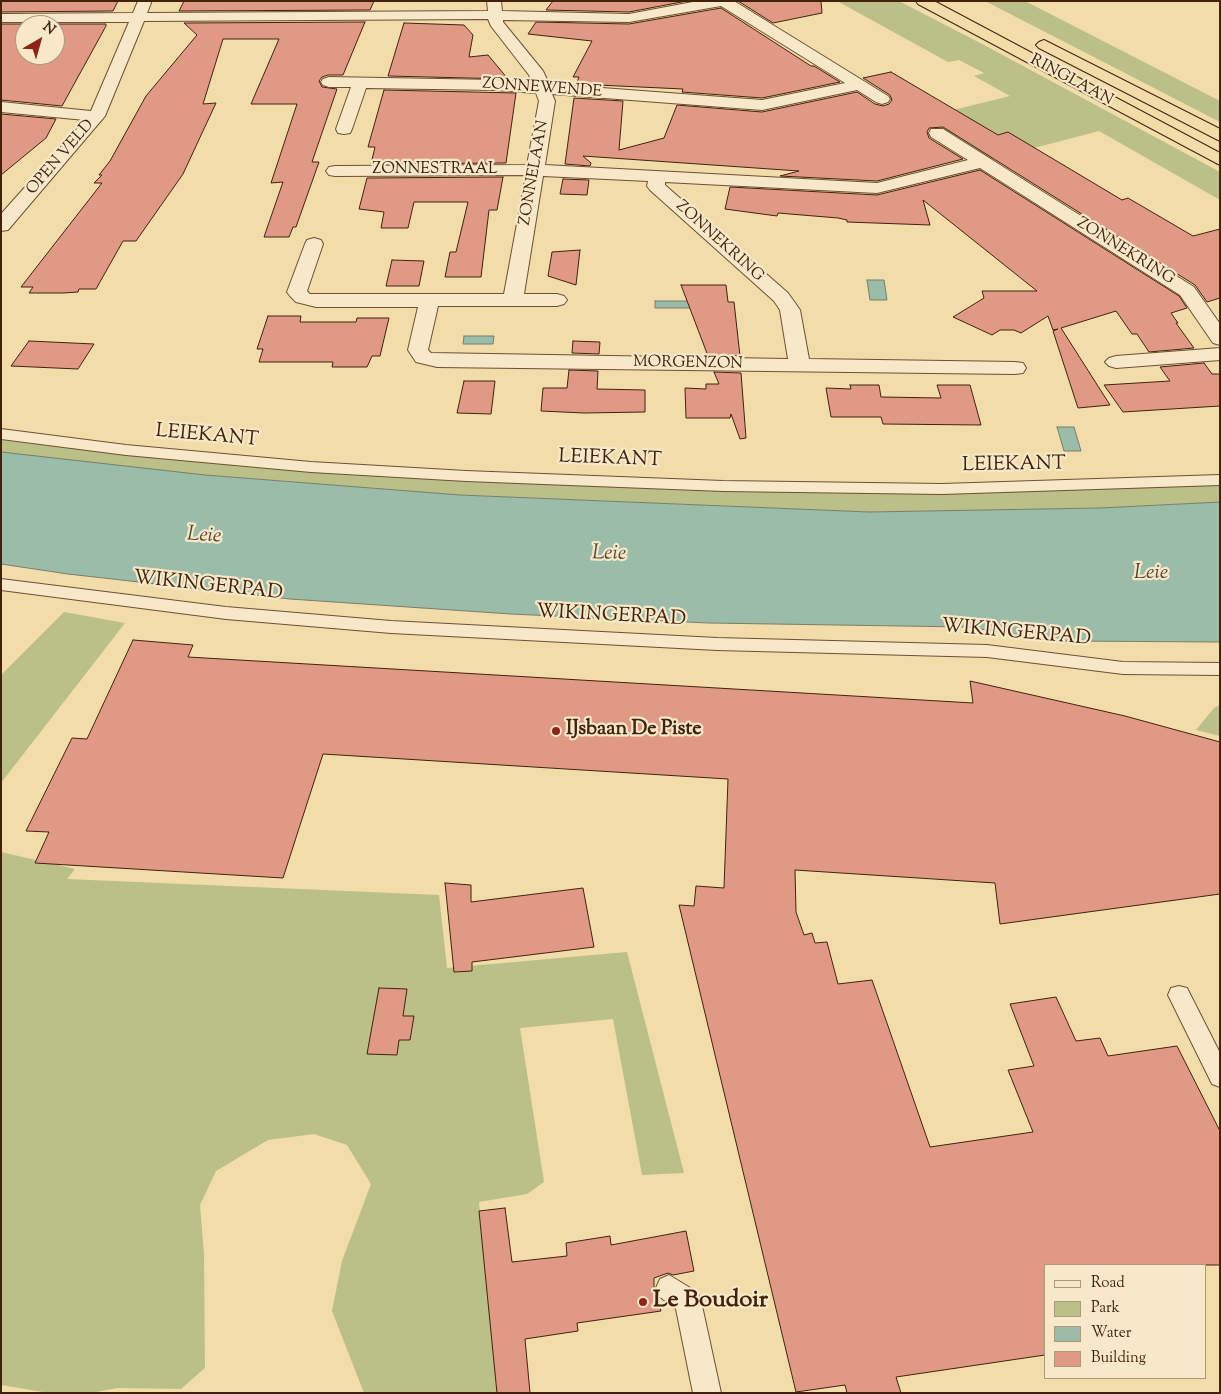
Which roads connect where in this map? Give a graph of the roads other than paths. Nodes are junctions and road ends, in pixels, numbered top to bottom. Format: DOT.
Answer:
graph roads {
  1 [pos="145,1"];
  2 [pos="676,1"];
  3 [pos="724,1"];
  4 [pos="923,1"];
  5 [pos="495,8"];
  6 [pos="137,17"];
  7 [pos="600,17"];
  8 [pos="1,18"];
  9 [pos="1029,37"];
  10 [pos="849,79"];
  11 [pos="328,82"];
  12 [pos="360,83"];
  13 [pos="542,89"];
  14 [pos="882,99"];
  15 [pos="1,107"];
  16 [pos="97,116"];
  17 [pos="344,129"];
  18 [pos="937,133"];
  19 [pos="1220,136"];
  20 [pos="1220,160"];
  21 [pos="983,162"];
  22 [pos="335,170"];
  23 [pos="536,170"];
  24 [pos="657,176"];
  25 [pos="1013,181"];
  26 [pos="987,182"];
  27 [pos="967,183"];
  28 [pos="877,188"];
  29 [pos="1,226"];
  30 [pos="314,244"];
  31 [pos="429,300"];
  32 [pos="513,300"];
  33 [pos="557,300"];
  34 [pos="1220,339"];
  35 [pos="1220,354"];
  36 [pos="1116,362"];
  37 [pos="800,366"];
  38 [pos="1015,368"];
  39 [pos="1,434"];
  40 [pos="1220,480"];
  41 [pos="1,584"];
  42 [pos="1220,669"];
  43 [pos="1179,995"];
  44 [pos="1220,1077"];
  45 [pos="670,1288"];
  46 [pos="707,1393"];
  1 -- 6 [label="street, OPEN VELD"];
  2 -- 7 [label="street"];
  3 -- 7 [label="street"];
  3 -- 10 [label="street"];
  4 -- 20 [label="highway, RINGLAAN"];
  5 -- 6 [label="street"];
  5 -- 7 [label="street"];
  5 -- 13 [label="street, ZONNELAAN"];
  6 -- 8 [label="street"];
  6 -- 16 [label="street, OPEN VELD"];
  9 -- 19 [label="highway, RINGLAAN"];
  10 -- 13 [label="street, ZONNEWENDE"];
  10 -- 14 [label="street"];
  11 -- 12 [label="street, ZONNEWENDE"];
  12 -- 13 [label="street, ZONNEWENDE"];
  12 -- 17 [label="street"];
  13 -- 23 [label="street, ZONNELAAN"];
  15 -- 16 [label="street"];
  16 -- 29 [label="street, OPEN VELD"];
  18 -- 21 [label="street, ZONNEKRING"];
  21 -- 25 [label="street, ZONNEKRING"];
  21 -- 28 [label="street, ZONNEKRING"];
  22 -- 23 [label="street, ZONNESTRAAL"];
  23 -- 24 [label="street, ZONNEKRING"];
  23 -- 32 [label="street, ZONNELAAN"];
  24 -- 28 [label="street, ZONNEKRING"];
  24 -- 37 [label="street, ZONNEKRING"];
  25 -- 26 [label="street"];
  25 -- 34 [label="street, ZONNEKRING"];
  27 -- 28 [label="street, ZONNEKRING"];
  30 -- 31 [label="street"];
  31 -- 32 [label="street"];
  31 -- 37 [label="street, MORGENZON"];
  32 -- 33 [label="street"];
  35 -- 36 [label="street"];
  37 -- 38 [label="street, MORGENZON"];
  39 -- 40 [label="lane, LEIEKANT"];
  41 -- 42 [label="lane, WIKINGERPAD"];
  43 -- 44 [label="lane"];
  45 -- 46 [label="lane"];
}
